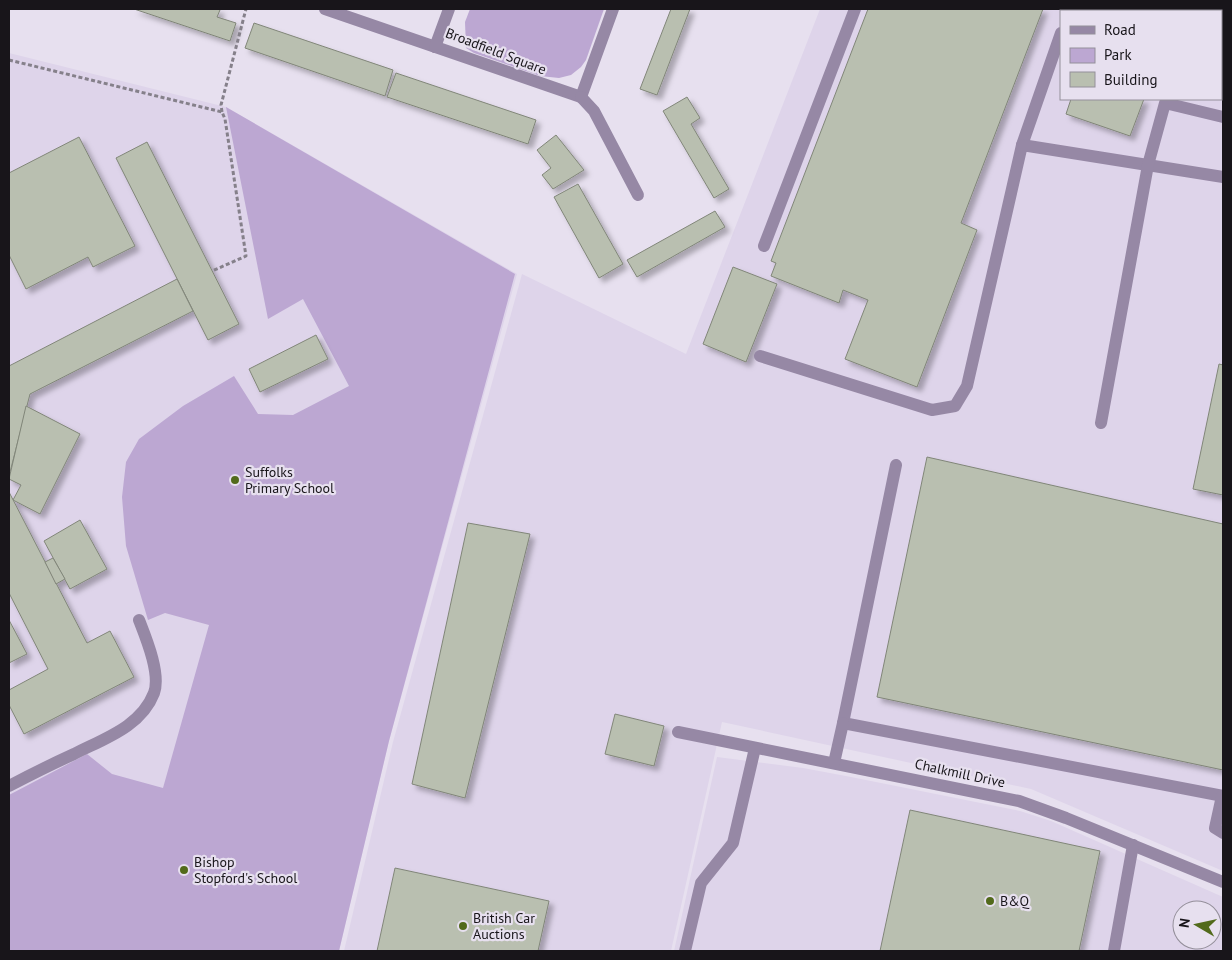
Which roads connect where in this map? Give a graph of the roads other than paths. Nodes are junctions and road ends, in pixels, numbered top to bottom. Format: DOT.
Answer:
graph roads {
  1 [pos="326,9"];
  2 [pos="449,9"];
  3 [pos="613,9"];
  4 [pos="855,9"];
  5 [pos="1060,36"];
  6 [pos="435,47"];
  7 [pos="581,97"];
  8 [pos="1223,117"];
  9 [pos="1022,144"];
  10 [pos="1148,165"];
  11 [pos="1223,177"];
  12 [pos="638,195"];
  13 [pos="764,246"];
  14 [pos="760,356"];
  15 [pos="1101,423"];
  16 [pos="896,465"];
  17 [pos="138,620"];
  18 [pos="843,724"];
  19 [pos="678,732"];
  20 [pos="755,748"];
  21 [pos="834,763"];
  22 [pos="9,786"];
  23 [pos="1222,796"];
  24 [pos="1223,833"];
  25 [pos="1133,845"];
  26 [pos="1223,882"];
  27 [pos="685,951"];
  28 [pos="1114,951"];
  1 -- 6 [label="street"];
  2 -- 6 [label="street, Broadfield Square"];
  3 -- 7 [label="street"];
  4 -- 13 [label="street"];
  5 -- 9 [label="street"];
  6 -- 7 [label="street, Broadfield Square"];
  7 -- 12 [label="street"];
  8 -- 10 [label="street"];
  9 -- 10 [label="street"];
  9 -- 14 [label="street"];
  10 -- 11 [label="street"];
  10 -- 15 [label="street"];
  16 -- 18 [label="street"];
  17 -- 22 [label="street"];
  18 -- 21 [label="street"];
  18 -- 23 [label="street"];
  19 -- 20 [label="street, Chalkmill Drive"];
  20 -- 21 [label="street, Chalkmill Drive"];
  20 -- 27 [label="street"];
  21 -- 25 [label="street, Chalkmill Drive"];
  23 -- 24 [label="street"];
  25 -- 26 [label="street, Chalkmill Drive"];
  25 -- 28 [label="street"];
}
